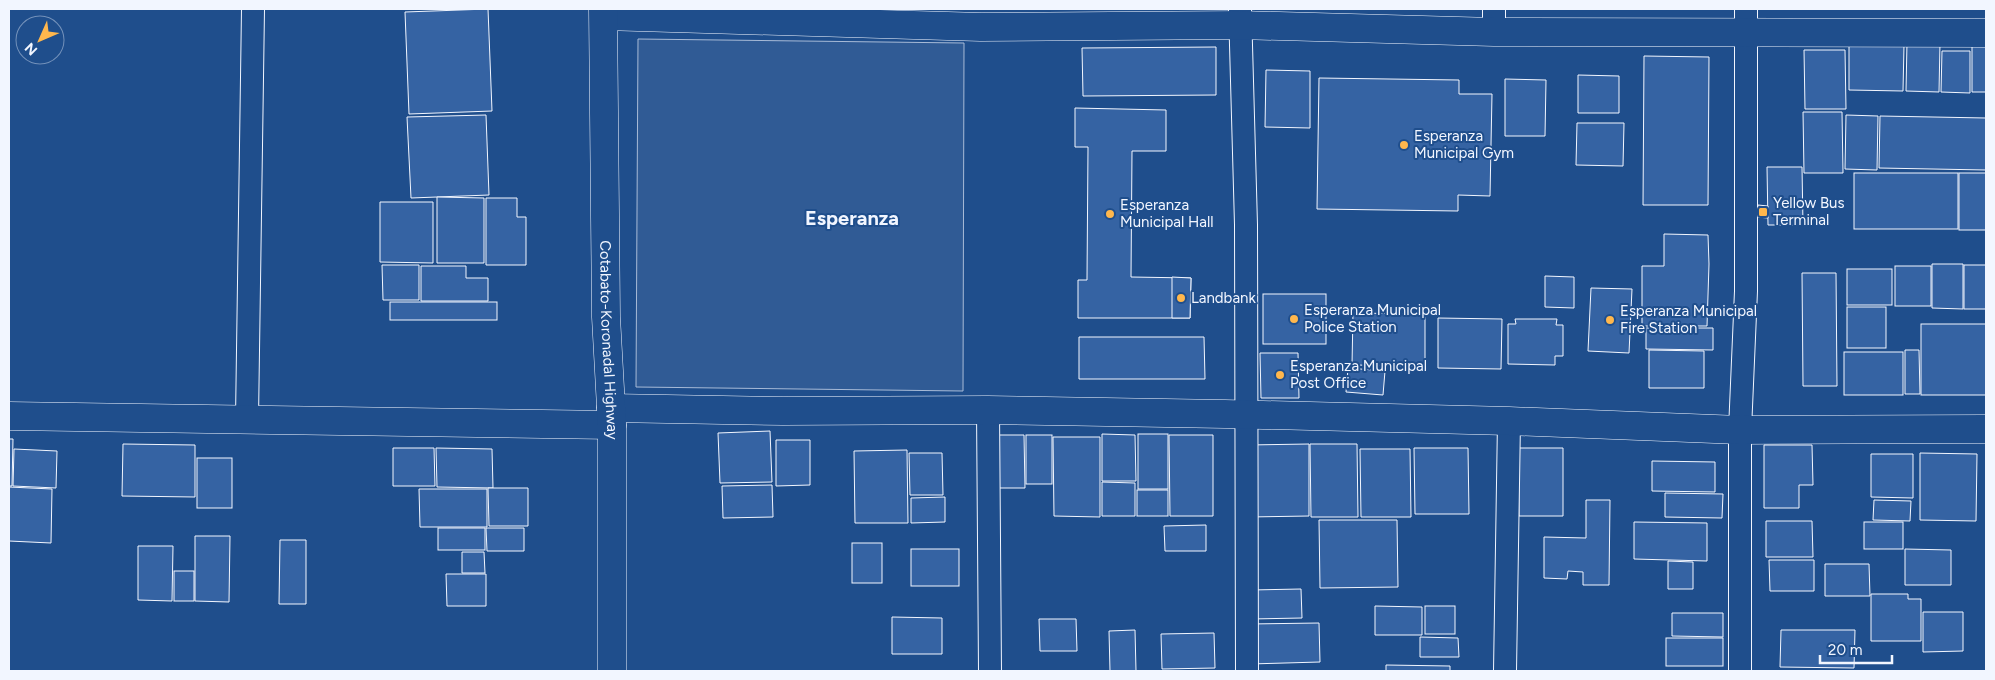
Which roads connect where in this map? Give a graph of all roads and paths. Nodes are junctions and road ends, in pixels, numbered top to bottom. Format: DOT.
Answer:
graph roads {
  1 [pos="254,9"];
  2 [pos="604,12"];
  3 [pos="1240,17"];
  4 [pos="981,18"];
  5 [pos="1494,20"];
  6 [pos="1745,20"];
  7 [pos="1986,33"];
  8 [pos="988,410"];
  9 [pos="1247,414"];
  10 [pos="9,416"];
  11 [pos="611,417"];
  12 [pos="247,419"];
  13 [pos="1510,421"];
  14 [pos="1986,428"];
  15 [pos="1740,430"];
  16 [pos="612,671"];
  17 [pos="990,671"];
  18 [pos="1247,671"];
  19 [pos="1506,671"];
  20 [pos="1740,671"];
  1 -- 12 [label="street"];
  2 -- 4 [label="main road"];
  2 -- 11 [label="main road, Cotabato-Koronadal Highway"];
  3 -- 4 [label="main road"];
  3 -- 5 [label="main road"];
  3 -- 9 [label="street"];
  5 -- 6 [label="main road"];
  6 -- 7 [label="main road"];
  6 -- 15 [label="street"];
  8 -- 9 [label="main road"];
  8 -- 11 [label="main road"];
  8 -- 17 [label="street"];
  9 -- 13 [label="main road"];
  9 -- 18 [label="street"];
  10 -- 12 [label="main road"];
  11 -- 12 [label="main road"];
  11 -- 16 [label="main road, Cotabato-Koronadal Highway"];
  13 -- 15 [label="main road"];
  13 -- 19 [label="street"];
  14 -- 15 [label="main road"];
  15 -- 20 [label="street"];
}
